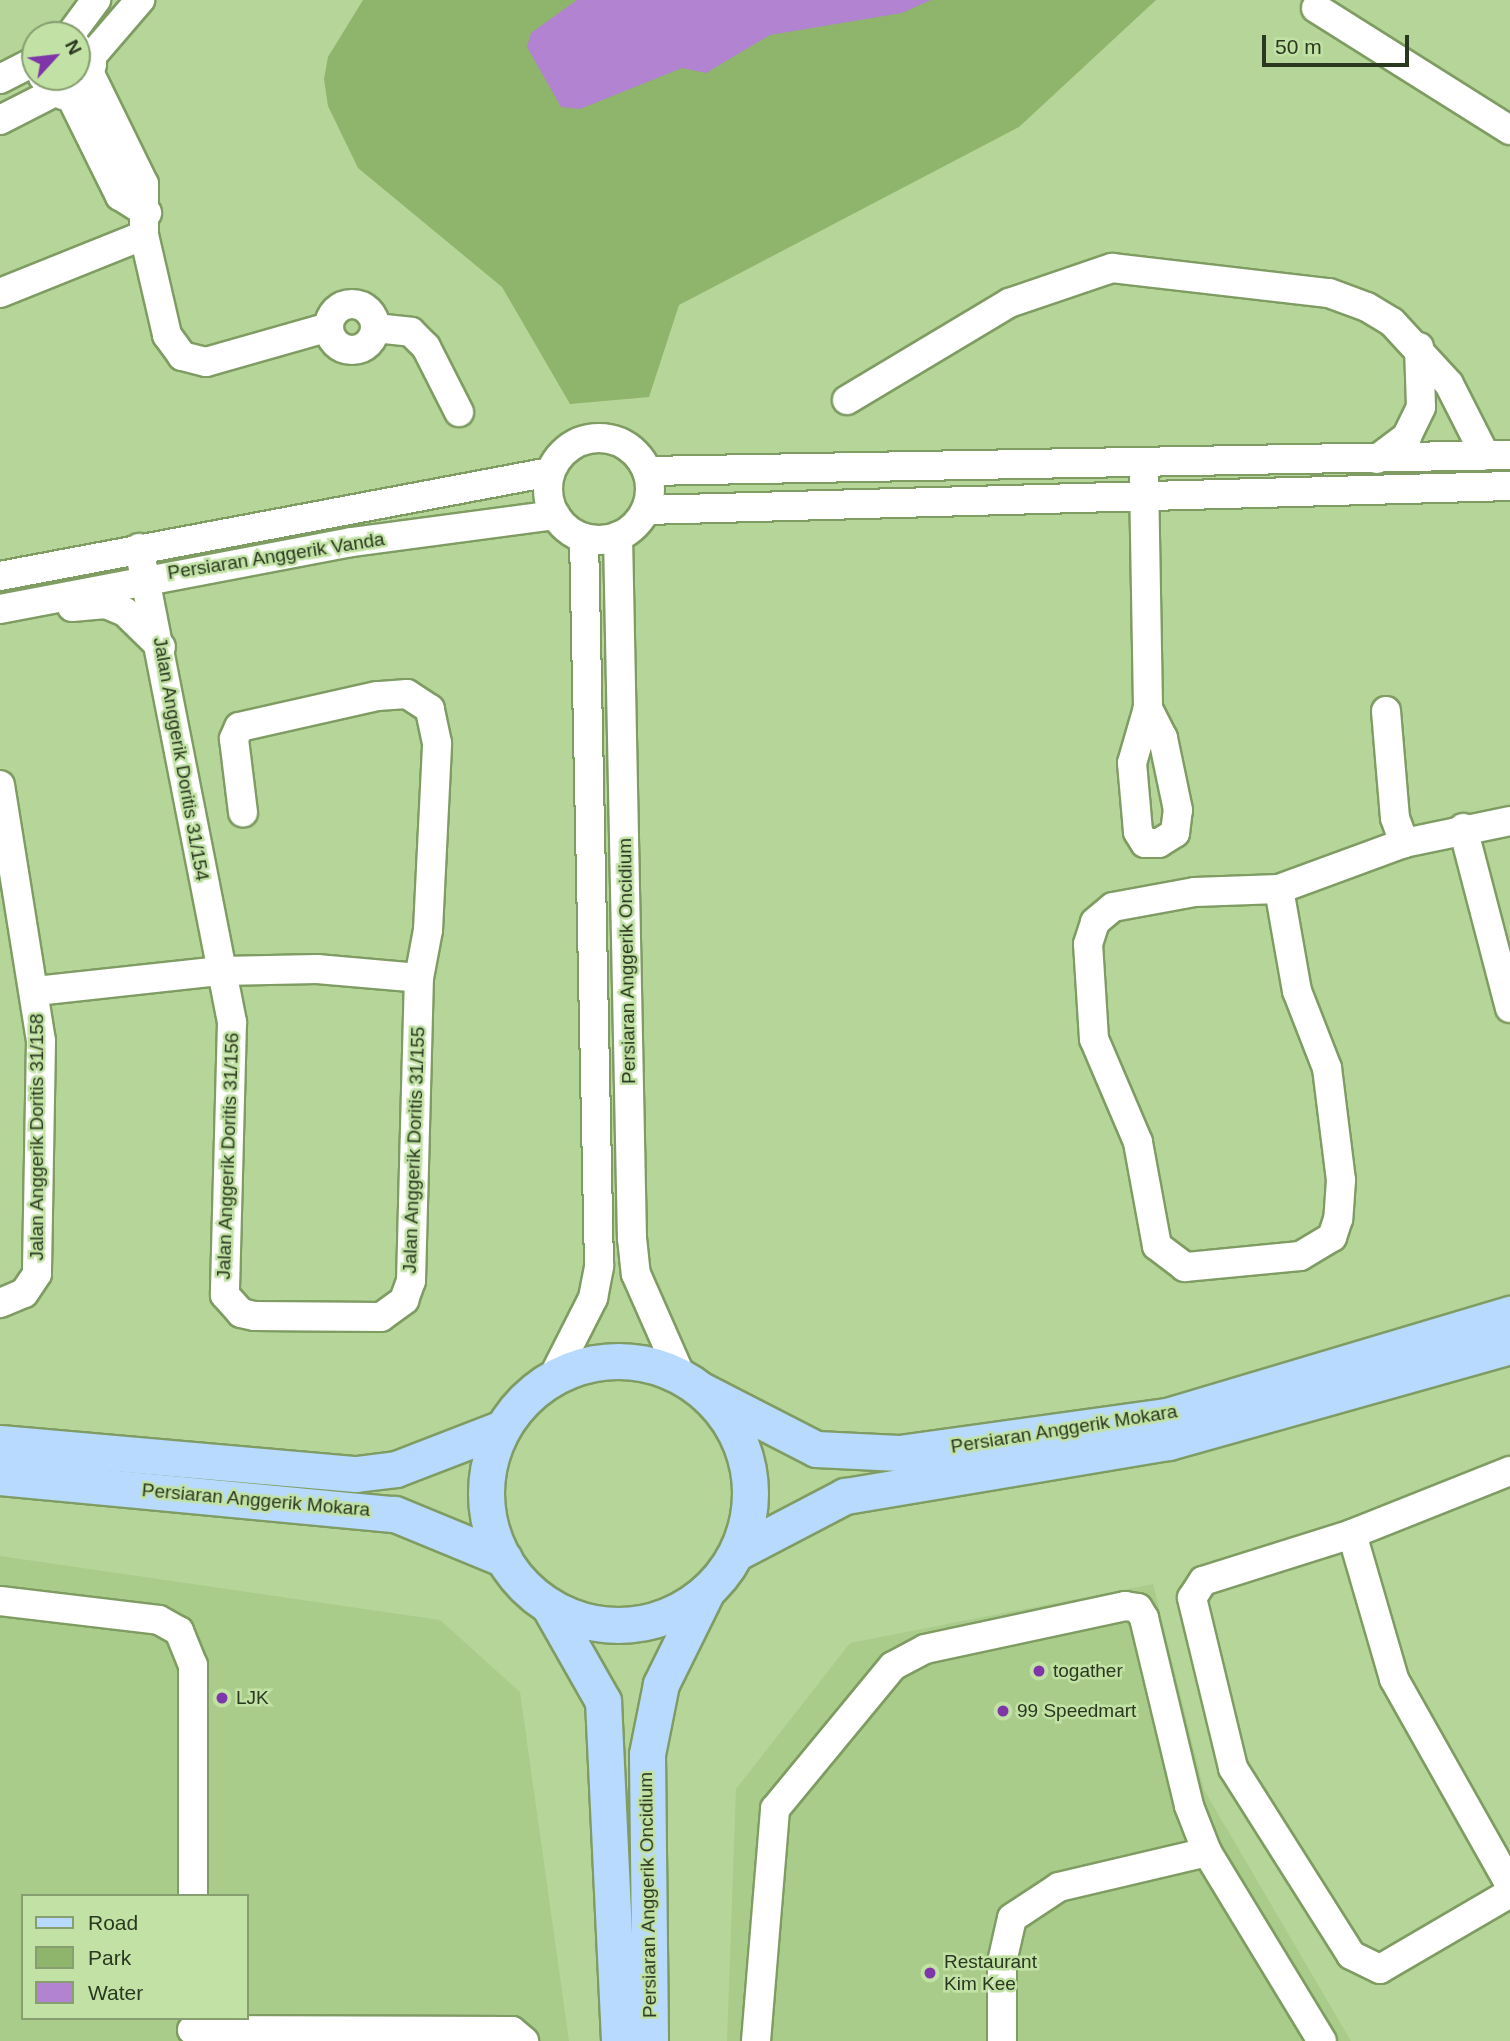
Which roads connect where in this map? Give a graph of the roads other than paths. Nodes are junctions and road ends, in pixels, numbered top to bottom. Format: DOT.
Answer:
graph roads {
  1 [pos="96,0"];
  2 [pos="140,0"];
  3 [pos="1316,8"];
  4 [pos="80,21"];
  5 [pos="91,53"];
  6 [pos="21,68"];
  7 [pos="0,79"];
  8 [pos="45,91"];
  9 [pos="78,91"];
  10 [pos="0,120"];
  11 [pos="1510,130"];
  12 [pos="146,224"];
  13 [pos="0,293"];
  14 [pos="1419,348"];
  15 [pos="847,400"];
  16 [pos="459,412"];
  17 [pos="1497,455"];
  18 [pos="1377,459"];
  19 [pos="1144,466"];
  20 [pos="550,471"];
  21 [pos="647,471"];
  22 [pos="1510,486"];
  23 [pos="1144,494"];
  24 [pos="646,510"];
  25 [pos="555,515"];
  26 [pos="618,537"];
  27 [pos="584,538"];
  28 [pos="139,548"];
  29 [pos="229,567"];
  30 [pos="0,576"];
  31 [pos="145,578"];
  32 [pos="35,601"];
  33 [pos="0,609"];
  34 [pos="162,647"];
  35 [pos="1148,708"];
  36 [pos="1385,711"];
  37 [pos="0,785"];
  38 [pos="243,812"];
  39 [pos="1510,821"];
  40 [pos="1463,828"];
  41 [pos="1404,843"];
  42 [pos="1279,889"];
  43 [pos="221,971"];
  44 [pos="419,978"];
  45 [pos="36,991"];
  46 [pos="1510,1008"];
  47 [pos="0,1303"];
  48 [pos="1510,1314"];
  49 [pos="306,1317"];
  50 [pos="1510,1346"];
  51 [pos="553,1377"];
  52 [pos="692,1384"];
  53 [pos="502,1428"];
  54 [pos="0,1443"];
  55 [pos="1510,1471"];
  56 [pos="0,1477"];
  57 [pos="1352,1534"];
  58 [pos="737,1552"];
  59 [pos="504,1559"];
  60 [pos="706,1592"];
  61 [pos="0,1601"];
  62 [pos="550,1606"];
  63 [pos="1207,1852"];
  64 [pos="1510,1885"];
  65 [pos="1510,1892"];
  66 [pos="193,1894"];
  67 [pos="192,2030"];
  68 [pos="524,2041"];
  69 [pos="619,2041"];
  70 [pos="650,2041"];
  71 [pos="756,2041"];
  72 [pos="1002,2041"];
  73 [pos="1322,2041"];
  1 -- 4 [label="street"];
  2 -- 5 [label="street"];
  3 -- 11 [label="street"];
  6 -- 7 [label="street"];
  8 -- 10 [label="street"];
  9 -- 12 [label="street"];
  12 -- 13 [label="street"];
  12 -- 16 [label="street"];
  14 -- 15 [label="street"];
  14 -- 17 [label="street"];
  14 -- 18 [label="street"];
  17 -- 18 [label="street"];
  18 -- 19 [label="street"];
  19 -- 21 [label="street"];
  19 -- 23 [label="street"];
  20 -- 21 [label="street"];
  20 -- 25 [label="street"];
  20 -- 28 [label="street, Persiaran Anggerik Vanda"];
  21 -- 24 [label="street"];
  22 -- 23 [label="street"];
  23 -- 24 [label="street"];
  23 -- 35 [label="street"];
  24 -- 26 [label="street"];
  25 -- 27 [label="street"];
  25 -- 29 [label="street, Persiaran Anggerik Vanda"];
  26 -- 27 [label="street"];
  26 -- 52 [label="street, Persiaran Anggerik Oncidium"];
  27 -- 51 [label="street, Persiaran Anggerik Oncidium"];
  28 -- 30 [label="street, Persiaran Anggerik Vanda"];
  28 -- 31 [label="street, Jalan Anggerik Doritis 31/154"];
  29 -- 31 [label="street, Persiaran Anggerik Vanda"];
  29 -- 34 [label="street"];
  31 -- 32 [label="street, Persiaran Anggerik Vanda"];
  31 -- 34 [label="street, Jalan Anggerik Doritis 31/154"];
  32 -- 33 [label="street, Persiaran Anggerik Vanda"];
  32 -- 34 [label="street"];
  34 -- 43 [label="street, Jalan Anggerik Doritis 31/154"];
  36 -- 41 [label="street"];
  37 -- 45 [label="street, Jalan Anggerik Doritis 31/158"];
  38 -- 44 [label="street, Jalan Anggerik Doritis 31/155"];
  39 -- 40 [label="street"];
  40 -- 41 [label="street"];
  40 -- 46 [label="street"];
  41 -- 42 [label="street"];
  42 -- 42 [label="street"];
  43 -- 44 [label="street"];
  43 -- 45 [label="street"];
  43 -- 49 [label="street, Jalan Anggerik Doritis 31/156"];
  44 -- 49 [label="street, Jalan Anggerik Doritis 31/155"];
  45 -- 47 [label="street, Jalan Anggerik Doritis 31/158"];
  48 -- 52 [label="main road, Persiaran Anggerik Mokara"];
  50 -- 58 [label="main road, Persiaran Anggerik Mokara"];
  51 -- 52 [label="main road, Persiaran Anggerik Mokara"];
  51 -- 53 [label="main road"];
  52 -- 58 [label="main road"];
  53 -- 54 [label="main road, Persiaran Anggerik Mokara"];
  53 -- 59 [label="main road"];
  55 -- 57 [label="street"];
  56 -- 59 [label="main road, Persiaran Anggerik Mokara"];
  57 -- 64 [label="street"];
  57 -- 65 [label="street"];
  58 -- 60 [label="main road"];
  59 -- 62 [label="main road"];
  60 -- 62 [label="main road"];
  60 -- 70 [label="main road, Persiaran Anggerik Oncidium"];
  61 -- 66 [label="street"];
  62 -- 69 [label="main road, Persiaran Anggerik Oncidium"];
  63 -- 71 [label="street"];
  63 -- 72 [label="street"];
  63 -- 73 [label="street"];
  67 -- 68 [label="street"];
}
